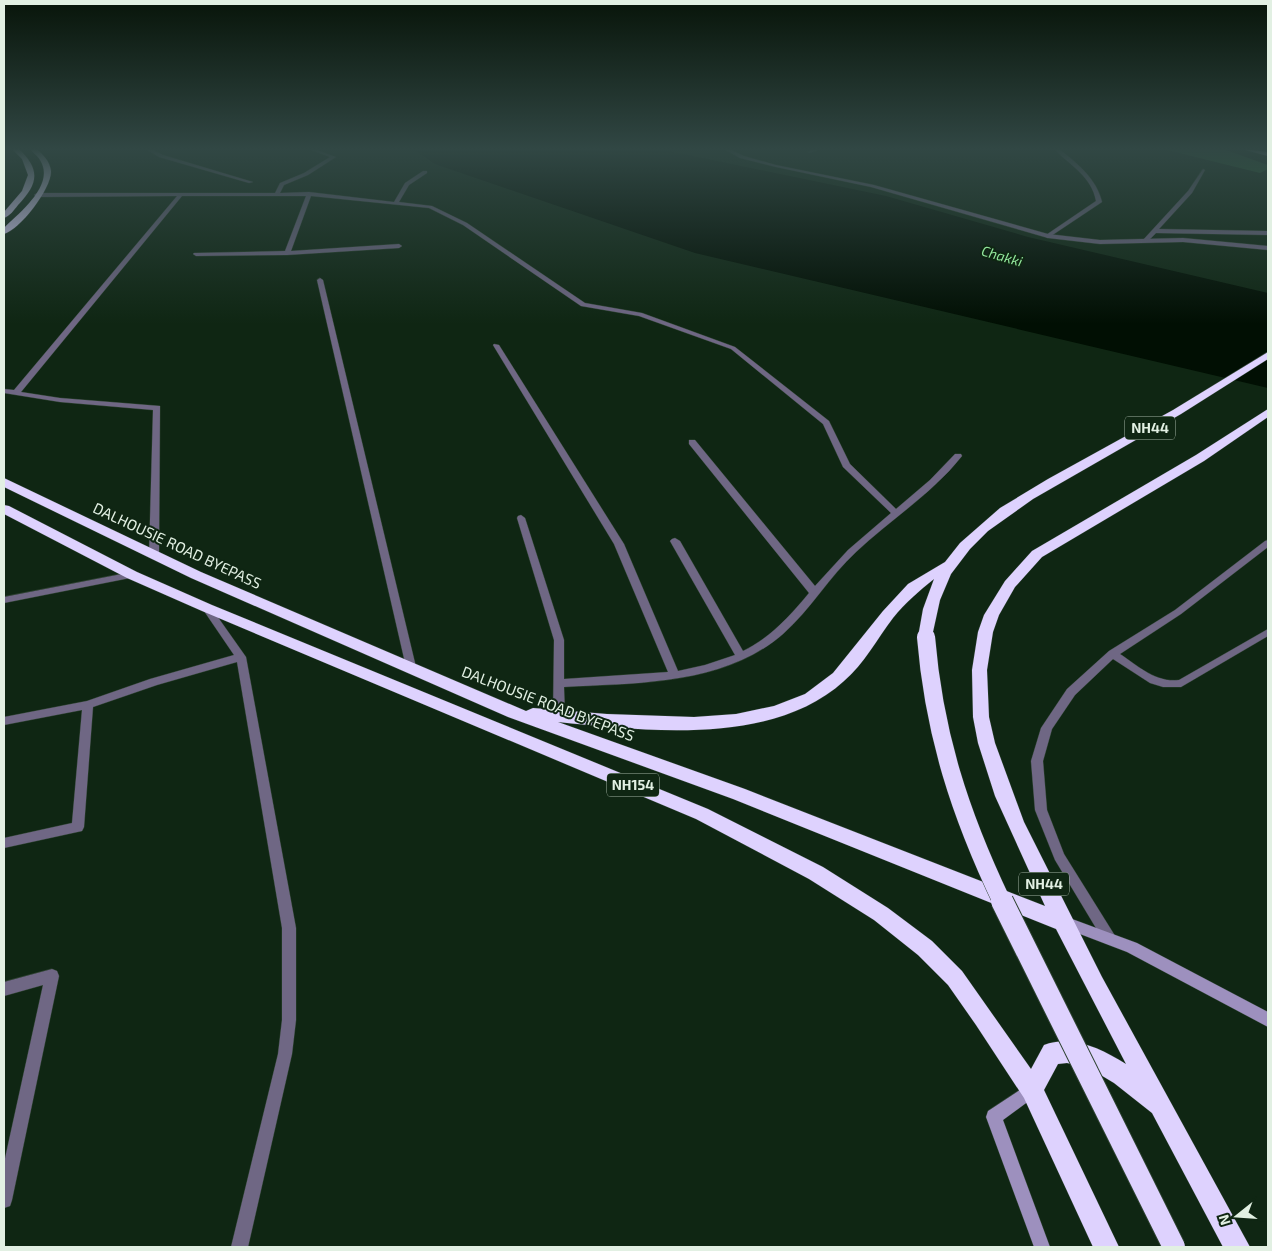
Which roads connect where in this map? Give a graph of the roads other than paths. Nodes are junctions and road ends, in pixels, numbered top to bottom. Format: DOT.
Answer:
graph roads {
  1 [pos="26,207"];
  2 [pos="170,207"];
  3 [pos="304,207"];
  4 [pos="431,207"];
  5 [pos="947,207"];
  6 [pos="1091,207"];
  7 [pos="1176,207"];
  8 [pos="1155,231"];
  9 [pos="4,232"];
  10 [pos="1268,233"];
  11 [pos="1048,236"];
  12 [pos="1145,241"];
  13 [pos="399,246"];
  14 [pos="1268,248"];
  15 [pos="287,253"];
  16 [pos="196,254"];
  17 [pos="320,280"];
  18 [pos="496,345"];
  19 [pos="1268,355"];
  20 [pos="4,391"];
  21 [pos="17,392"];
  22 [pos="1268,412"];
  23 [pos="692,442"];
  24 [pos="958,456"];
  25 [pos="4,482"];
  26 [pos="4,509"];
  27 [pos="897,514"];
  28 [pos="522,518"];
  29 [pos="675,541"];
  30 [pos="1268,544"];
  31 [pos="154,556"];
  32 [pos="949,566"];
  33 [pos="132,575"];
  34 [pos="815,593"];
  35 [pos="4,600"];
  36 [pos="207,608"];
  37 [pos="1268,632"];
  38 [pos="1113,654"];
  39 [pos="241,657"];
  40 [pos="741,657"];
  41 [pos="410,667"];
  42 [pos="676,676"];
  43 [pos="560,683"];
  44 [pos="88,705"];
  45 [pos="514,713"];
  46 [pos="559,716"];
  47 [pos="4,721"];
  48 [pos="4,843"];
  49 [pos="1063,922"];
  50 [pos="1110,939"];
  51 [pos="4,988"];
  52 [pos="1268,1020"];
  53 [pos="1032,1090"];
  54 [pos="1163,1107"];
  55 [pos="4,1200"];
  56 [pos="240,1247"];
  57 [pos="1042,1247"];
  58 [pos="1106,1247"];
  59 [pos="1174,1247"];
  60 [pos="1237,1247"];
  1 -- 9 [label="highway"];
  2 -- 21 [label="street"];
  3 -- 15 [label="street"];
  4 -- 27 [label="street"];
  5 -- 11 [label="street"];
  6 -- 11 [label="street"];
  7 -- 8 [label="street"];
  8 -- 10 [label="street"];
  8 -- 12 [label="street"];
  11 -- 12 [label="street"];
  12 -- 14 [label="street"];
  13 -- 15 [label="street"];
  15 -- 16 [label="street"];
  17 -- 41 [label="street"];
  18 -- 42 [label="street"];
  19 -- 32 [label="highway, NH44"];
  20 -- 21 [label="street"];
  21 -- 31 [label="street"];
  22 -- 49 [label="highway, NH44"];
  23 -- 34 [label="street"];
  24 -- 27 [label="street"];
  25 -- 31 [label="highway, DALHOUSIE ROAD BYEPASS / NH154"];
  26 -- 33 [label="highway, NH154"];
  27 -- 34 [label="street"];
  28 -- 43 [label="street"];
  29 -- 40 [label="street"];
  30 -- 38 [label="street"];
  31 -- 41 [label="highway, DALHOUSIE ROAD BYEPASS / NH154"];
  32 -- 46 [label="highway"];
  32 -- 59 [label="highway, NH44, bridge"];
  33 -- 35 [label="street"];
  33 -- 36 [label="highway, NH154"];
  34 -- 40 [label="street"];
  36 -- 39 [label="street"];
  36 -- 53 [label="highway, NH154"];
  37 -- 38 [label="street"];
  38 -- 50 [label="street"];
  39 -- 44 [label="street"];
  39 -- 56 [label="street"];
  40 -- 42 [label="street"];
  41 -- 45 [label="highway, DALHOUSIE ROAD BYEPASS / NH154"];
  42 -- 43 [label="street"];
  43 -- 46 [label="street"];
  44 -- 47 [label="street"];
  44 -- 48 [label="street"];
  45 -- 46 [label="highway"];
  45 -- 49 [label="highway, DALHOUSIE ROAD BYEPASS / NH154"];
  49 -- 50 [label="street"];
  49 -- 54 [label="highway, NH44"];
  50 -- 52 [label="street"];
  51 -- 55 [label="street"];
  53 -- 54 [label="highway"];
  53 -- 57 [label="street"];
  53 -- 58 [label="highway, NH154"];
  54 -- 60 [label="highway, NH44"];
}
